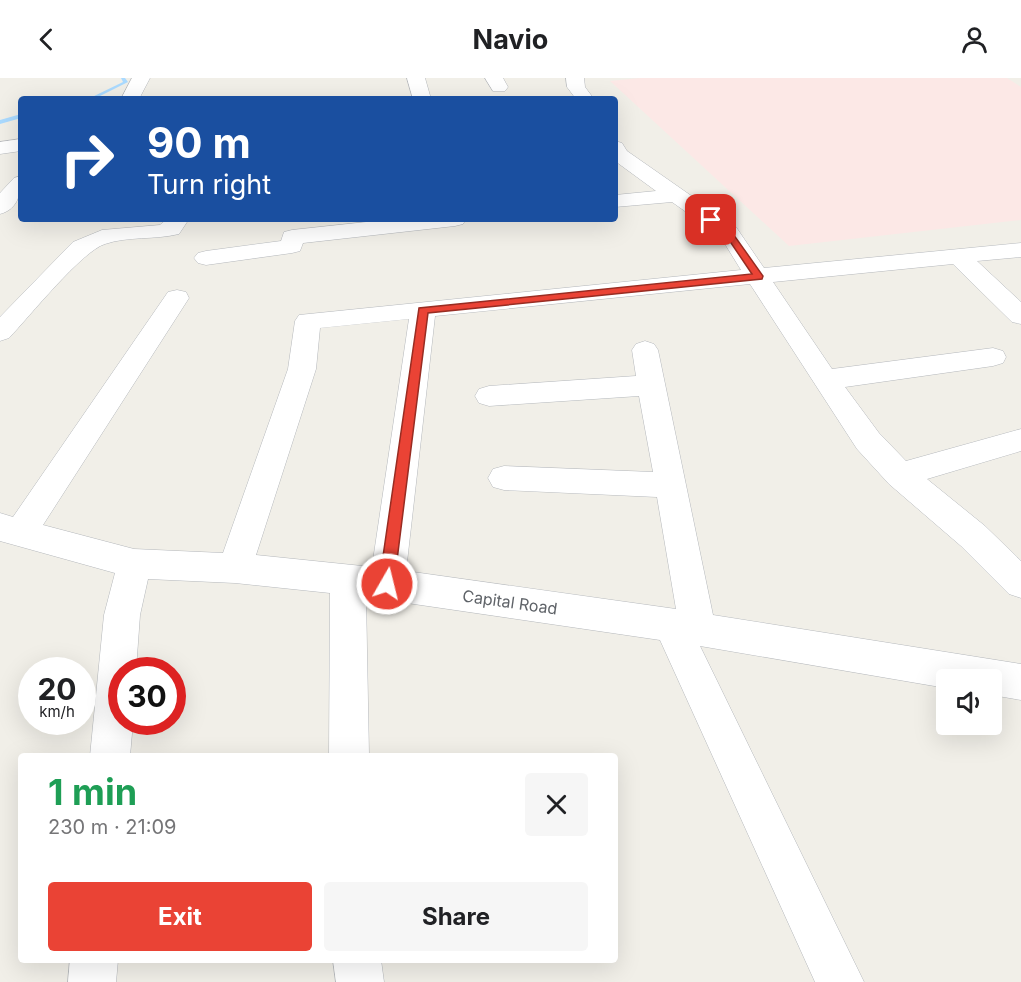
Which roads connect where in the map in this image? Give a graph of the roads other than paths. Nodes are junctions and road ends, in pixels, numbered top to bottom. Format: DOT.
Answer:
graph roads {
  1 [pos="141,78"];
  2 [pos="416,78"];
  3 [pos="575,78"];
  4 [pos="132,96"];
  5 [pos="421,96"];
  6 [pos="583,96"];
  7 [pos="18,145"];
  8 [pos="0,148"];
  9 [pos="618,153"];
  10 [pos="18,186"];
  11 [pos="676,195"];
  12 [pos="618,201"];
  13 [pos="0,207"];
  14 [pos="176,222"];
  15 [pos="428,222"];
  16 [pos="1021,250"];
  17 [pos="206,258"];
  18 [pos="960,258"];
  19 [pos="758,276"];
  20 [pos="177,298"];
  21 [pos="423,310"];
  22 [pos="1021,316"];
  23 [pos="0,332"];
  24 [pos="645,350"];
  25 [pos="993,357"];
  26 [pos="825,381"];
  27 [pos="652,385"];
  28 [pos="489,396"];
  29 [pos="1021,440"];
  30 [pos="900,475"];
  31 [pos="504,478"];
  32 [pos="671,485"];
  33 [pos="10,530"];
  34 [pos="134,564"];
  35 [pos="235,568"];
  36 [pos="348,580"];
  37 [pos="1021,583"];
  38 [pos="387,584"];
  39 [pos="684,628"];
  40 [pos="1021,682"];
  41 [pos="110,753"];
  42 [pos="349,753"];
  43 [pos="94,963"];
  44 [pos="357,963"];
  45 [pos="92,982"];
  46 [pos="360,982"];
  47 [pos="840,982"];
  1 -- 4 [label="street"];
  2 -- 5 [label="street"];
  3 -- 6 [label="street"];
  7 -- 8 [label="street"];
  9 -- 11 [label="street"];
  10 -- 13 [label="street"];
  11 -- 12 [label="street"];
  11 -- 19 [label="street"];
  14 -- 23 [label="street"];
  15 -- 17 [label="street"];
  16 -- 18 [label="street"];
  18 -- 19 [label="street"];
  18 -- 22 [label="street"];
  19 -- 21 [label="street"];
  19 -- 26 [label="street"];
  20 -- 33 [label="street"];
  21 -- 35 [label="street"];
  21 -- 38 [label="street"];
  24 -- 27 [label="street"];
  25 -- 26 [label="street"];
  26 -- 30 [label="street"];
  27 -- 28 [label="street"];
  27 -- 32 [label="street"];
  29 -- 30 [label="street"];
  30 -- 37 [label="street"];
  31 -- 32 [label="street"];
  32 -- 39 [label="street"];
  33 -- 34 [label="street, Capital Road"];
  34 -- 35 [label="street, Capital Road"];
  34 -- 41 [label="street"];
  35 -- 36 [label="street, Capital Road"];
  36 -- 38 [label="street, Capital Road"];
  36 -- 42 [label="street"];
  38 -- 39 [label="street, Capital Road"];
  39 -- 40 [label="street, Capital Road"];
  39 -- 47 [label="street"];
  43 -- 45 [label="street"];
  44 -- 46 [label="street"];
}
